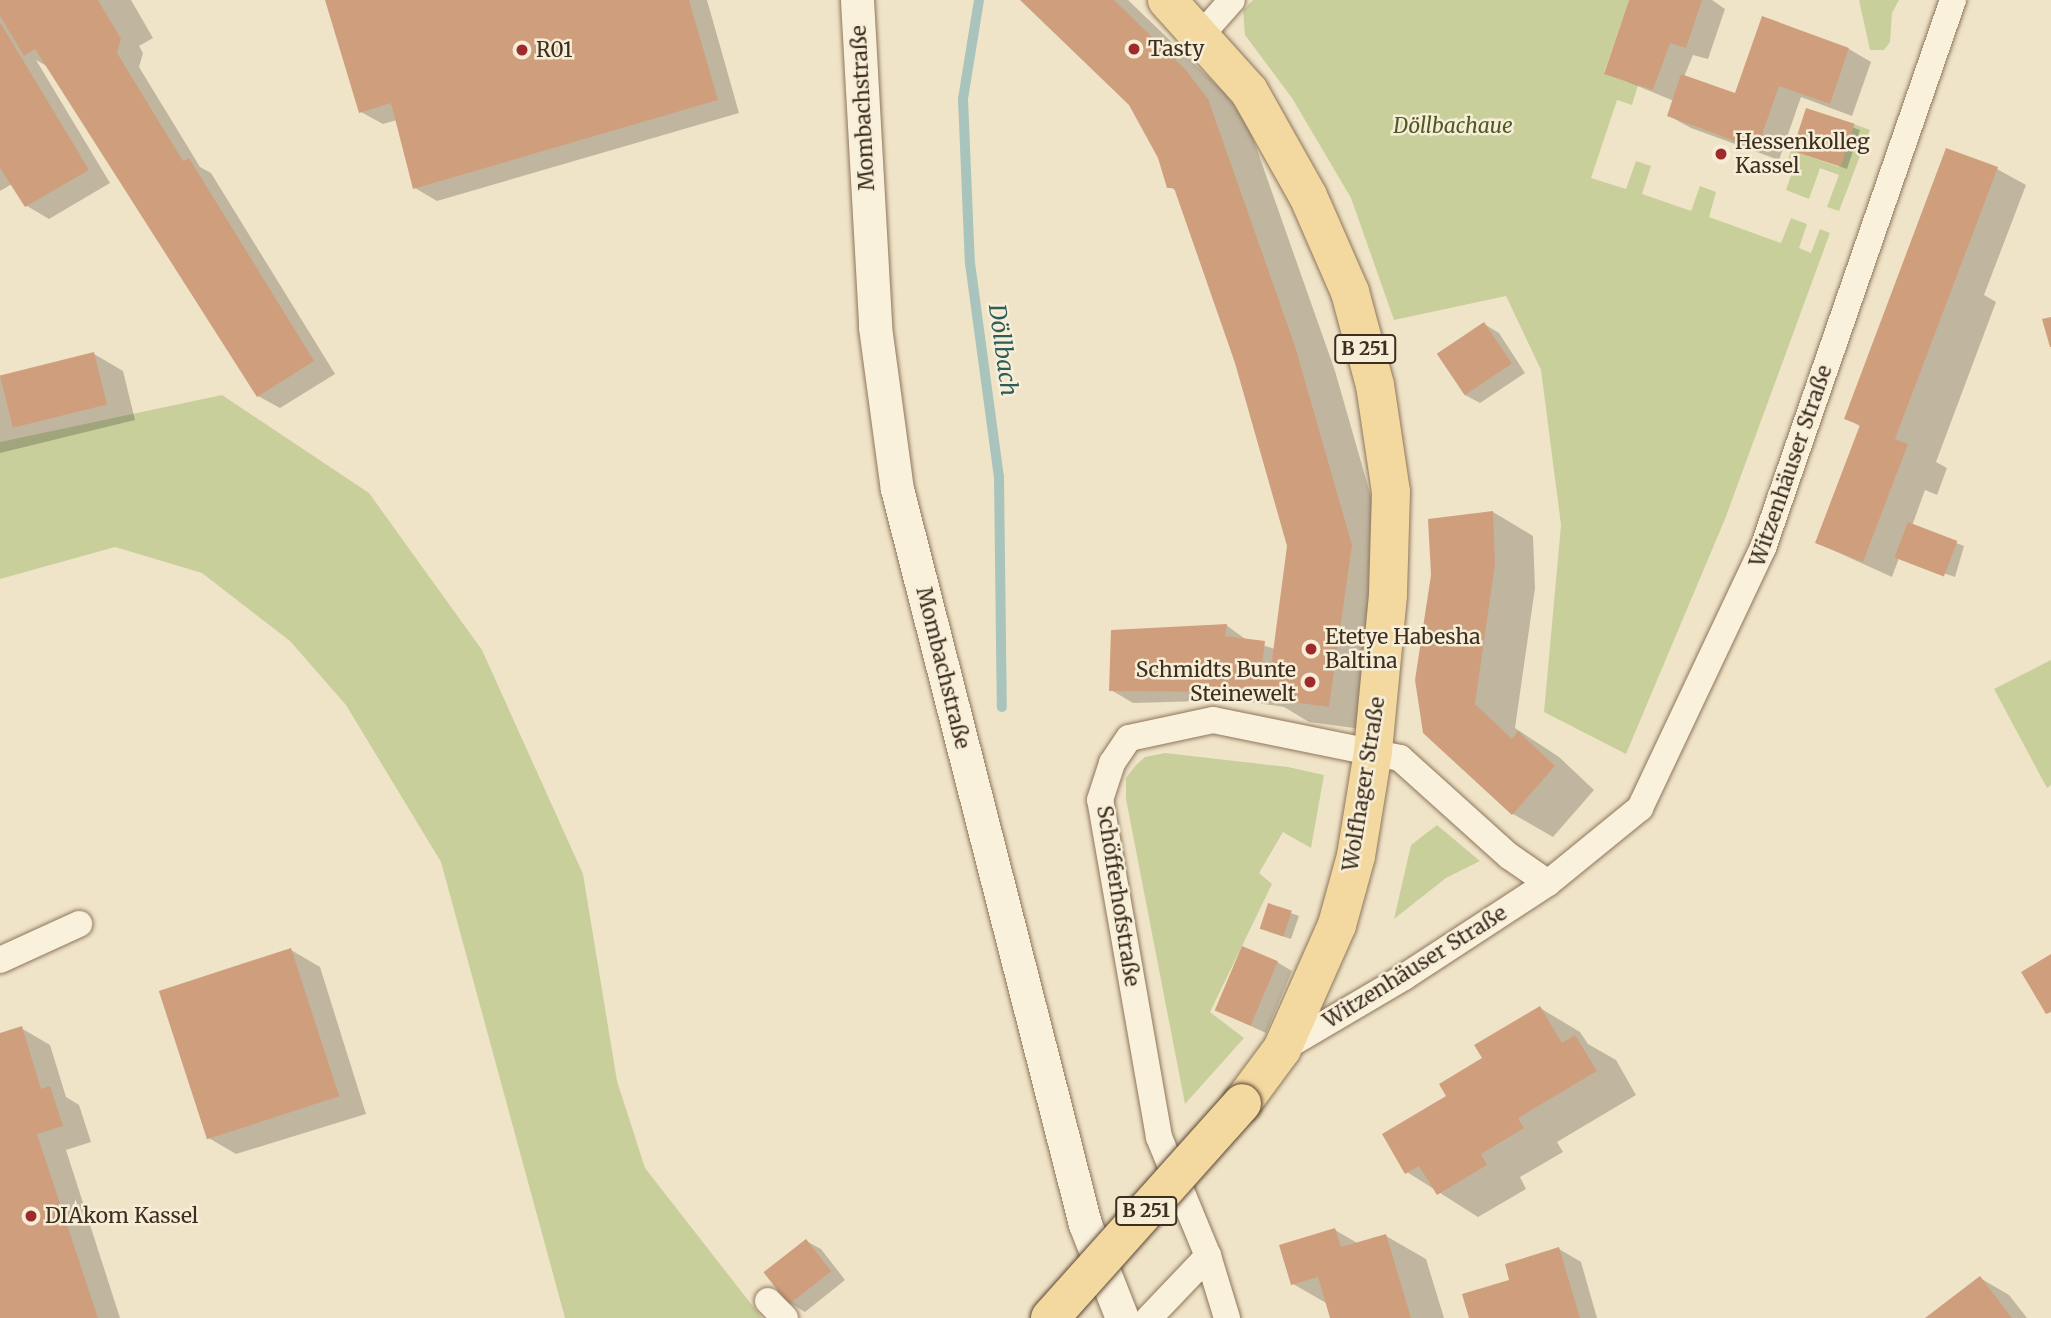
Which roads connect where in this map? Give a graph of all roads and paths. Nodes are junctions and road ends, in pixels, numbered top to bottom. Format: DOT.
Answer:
graph roads {
  1 [pos="857,0"];
  2 [pos="1167,0"];
  3 [pos="1232,0"];
  4 [pos="1953,0"];
  5 [pos="1202,34"];
  6 [pos="1373,752"];
  7 [pos="1548,883"];
  8 [pos="79,924"];
  9 [pos="0,960"];
  10 [pos="1282,1049"];
  11 [pos="1208,1256"];
  12 [pos="1050,1318"];
  13 [pos="1122,1318"];
  14 [pos="1149,1318"];
  15 [pos="1227,1318"];
  1 -- 13 [label="street, Mombachstraße"];
  2 -- 5 [label="main road, Wolfhager Straße / B 251"];
  3 -- 5 [label="street"];
  4 -- 7 [label="street, Witzenhäuser Straße"];
  5 -- 6 [label="main road, Wolfhager Straße / B 251"];
  6 -- 7 [label="street"];
  6 -- 10 [label="main road, Wolfhager Straße / B 251"];
  6 -- 11 [label="street, Schöfferhofstraße"];
  7 -- 10 [label="street, Witzenhäuser Straße"];
  8 -- 9 [label="street"];
  10 -- 12 [label="main road, Wolfhager Straße / B 251, bridge"];
  11 -- 14 [label="street"];
  11 -- 15 [label="street, Schöfferhofstraße"];
}
